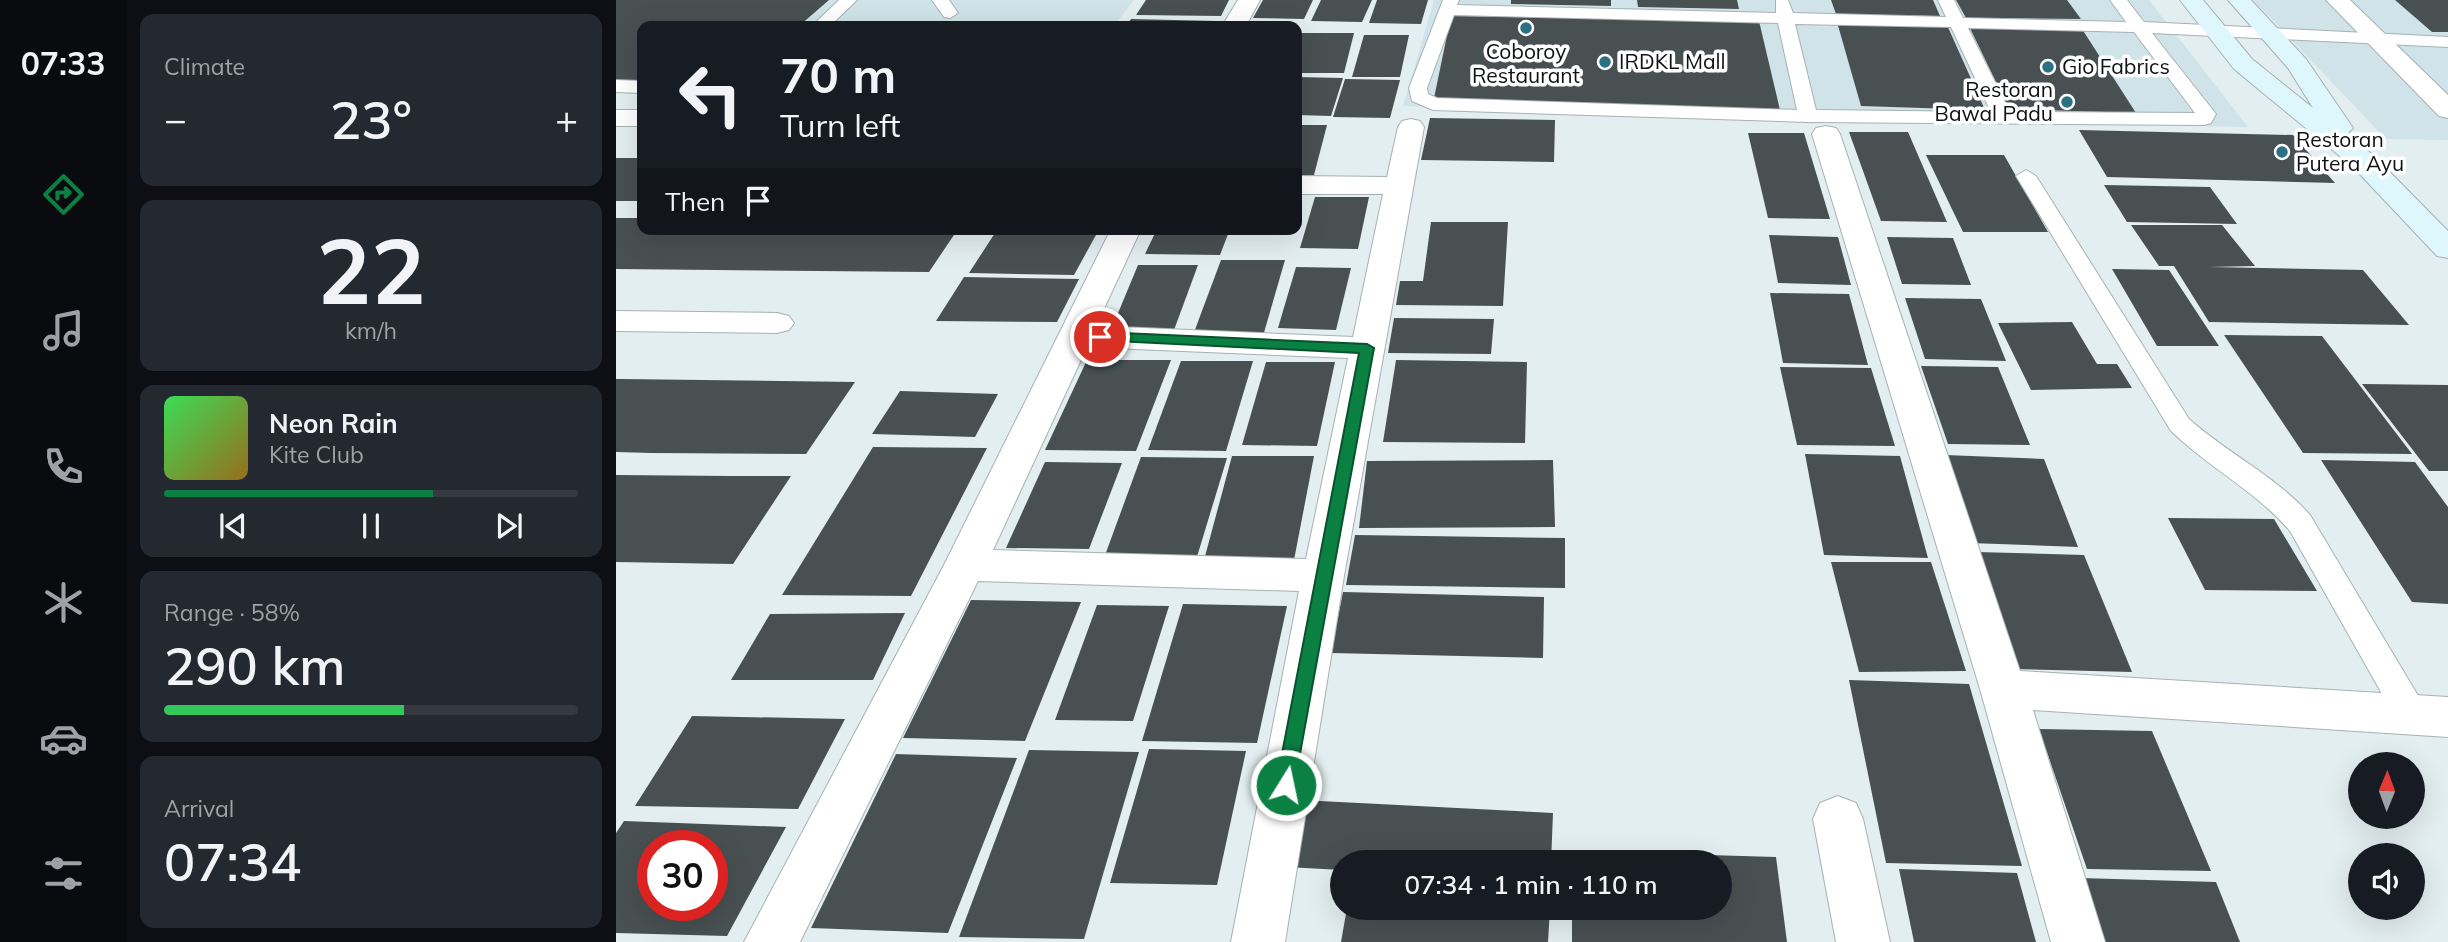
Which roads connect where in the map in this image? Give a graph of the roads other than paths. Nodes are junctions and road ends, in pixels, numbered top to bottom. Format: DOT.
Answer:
graph roads {
  1 [pos="849,0"];
  2 [pos="1249,0"];
  3 [pos="1946,0"];
  4 [pos="2118,0"];
  5 [pos="2191,0"];
  6 [pos="2239,0"];
  7 [pos="2337,0"];
  8 [pos="1449,5"];
  9 [pos="1633,7"];
  10 [pos="1784,9"];
  11 [pos="826,21"];
  12 [pos="1237,21"];
  13 [pos="1957,22"];
  14 [pos="2139,27"];
  15 [pos="2215,30"];
  16 [pos="2269,34"];
  17 [pos="2376,39"];
  18 [pos="2448,42"];
  19 [pos="616,86"];
  20 [pos="637,86"];
  21 [pos="2448,110"];
  22 [pos="2003,117"];
  23 [pos="616,118"];
  24 [pos="637,118"];
  25 [pos="1817,125"];
  26 [pos="1411,127"];
  27 [pos="2363,161"];
  28 [pos="2026,176"];
  29 [pos="1302,185"];
  30 [pos="1399,186"];
  31 [pos="1123,235"];
  32 [pos="2448,249"];
  33 [pos="616,321"];
  34 [pos="777,323"];
  35 [pos="1073,336"];
  36 [pos="1367,348"];
  37 [pos="965,565"];
  38 [pos="1323,576"];
  39 [pos="2003,688"];
  40 [pos="2430,715"];
  41 [pos="1838,819"];
  42 [pos="771,942"];
  43 [pos="1258,942"];
  44 [pos="1863,942"];
  45 [pos="2078,942"];
  1 -- 11 [label="lane"];
  2 -- 12 [label="street"];
  3 -- 13 [label="lane"];
  4 -- 14 [label="lane"];
  5 -- 15 [label="street"];
  6 -- 16 [label="street"];
  7 -- 17 [label="street"];
  8 -- 9 [label="lane"];
  8 -- 25 [label="lane"];
  9 -- 10 [label="lane"];
  10 -- 13 [label="lane"];
  10 -- 25 [label="lane"];
  13 -- 14 [label="lane"];
  13 -- 22 [label="lane"];
  14 -- 15 [label="lane"];
  14 -- 22 [label="lane"];
  15 -- 16 [label="lane"];
  15 -- 27 [label="street"];
  16 -- 17 [label="lane"];
  16 -- 27 [label="street"];
  17 -- 18 [label="lane"];
  17 -- 21 [label="street"];
  19 -- 20 [label="lane"];
  22 -- 25 [label="lane"];
  23 -- 24 [label="street"];
  25 -- 39 [label="street"];
  26 -- 30 [label="street"];
  27 -- 32 [label="street"];
  28 -- 40 [label="lane"];
  29 -- 30 [label="street"];
  30 -- 36 [label="street"];
  31 -- 35 [label="street"];
  33 -- 34 [label="street"];
  35 -- 36 [label="street"];
  35 -- 37 [label="street"];
  36 -- 38 [label="street"];
  37 -- 38 [label="street"];
  37 -- 42 [label="street"];
  38 -- 43 [label="street"];
  39 -- 40 [label="street"];
  39 -- 45 [label="street"];
  41 -- 44 [label="street"];
}
